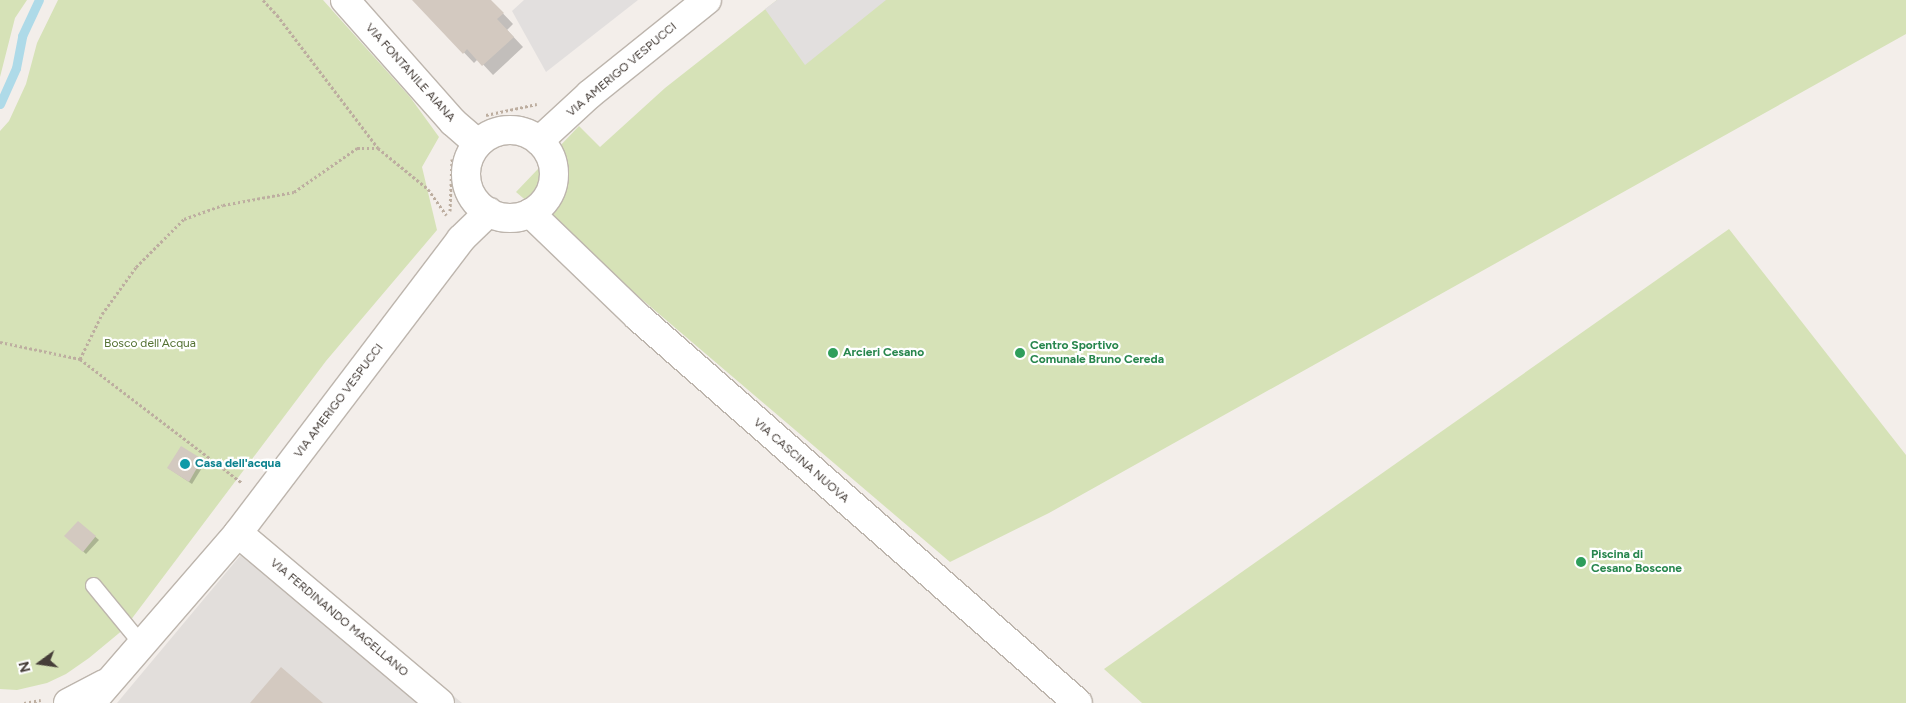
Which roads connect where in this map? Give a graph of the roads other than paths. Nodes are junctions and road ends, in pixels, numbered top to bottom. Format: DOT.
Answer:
graph roads {
  1 [pos="346,0"];
  2 [pos="707,0"];
  3 [pos="539,141"];
  4 [pos="478,144"];
  5 [pos="488,212"];
  6 [pos="530,213"];
  7 [pos="238,533"];
  8 [pos="93,585"];
  9 [pos="140,647"];
  10 [pos="110,681"];
  11 [pos="68,703"];
  12 [pos="91,703"];
  13 [pos="440,703"];
  14 [pos="1078,703"];
  1 -- 4 [label="street, VIA FONTANILE AIANA"];
  2 -- 3 [label="street, VIA AMERIGO VESPUCCI"];
  3 -- 4 [label="street"];
  3 -- 6 [label="street"];
  4 -- 5 [label="street"];
  5 -- 6 [label="street"];
  5 -- 7 [label="street, VIA AMERIGO VESPUCCI"];
  6 -- 14 [label="street, VIA CASCINA NUOVA"];
  7 -- 9 [label="street, VIA AMERIGO VESPUCCI"];
  7 -- 13 [label="street, VIA FERDINANDO MAGELLANO"];
  8 -- 9 [label="lane"];
  9 -- 10 [label="street, VIA AMERIGO VESPUCCI"];
  10 -- 11 [label="street"];
  10 -- 12 [label="street, VIA AMERIGO VESPUCCI"];
}
